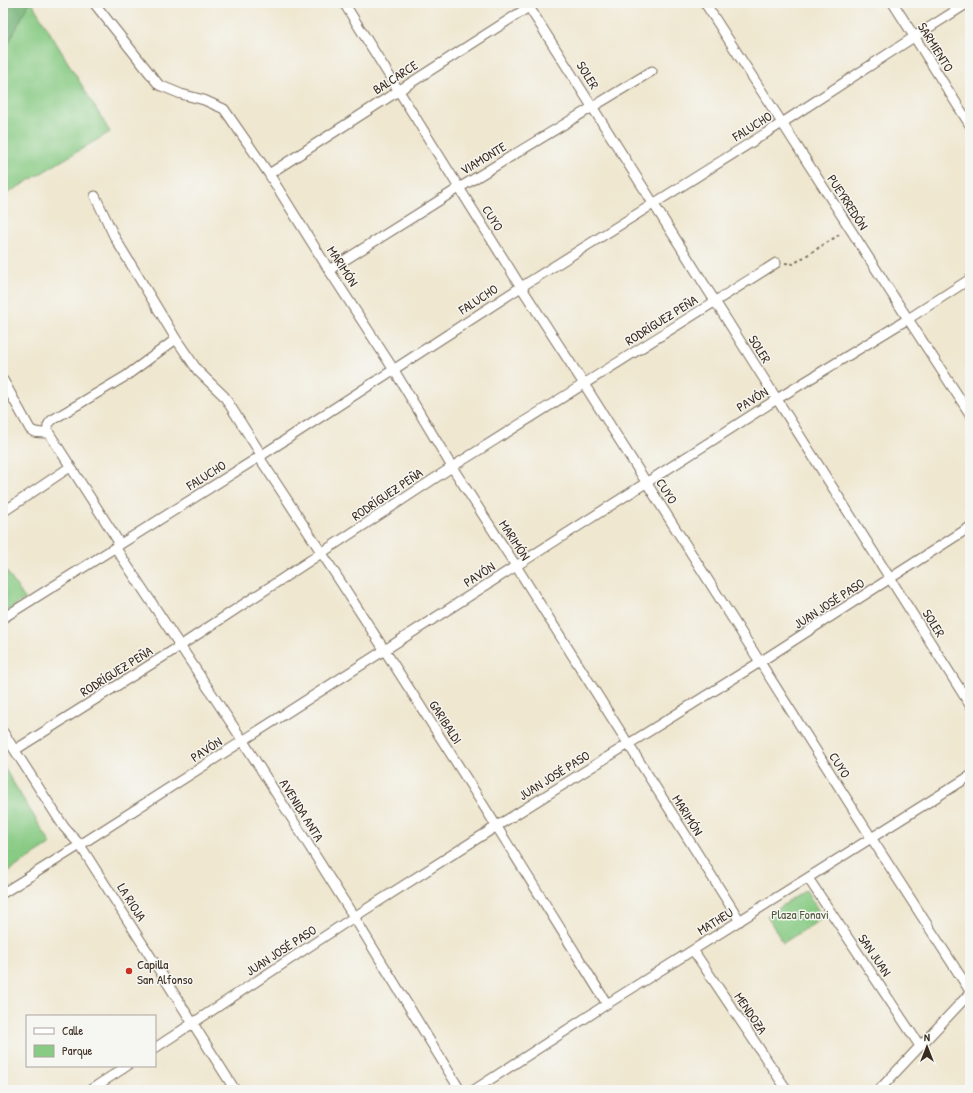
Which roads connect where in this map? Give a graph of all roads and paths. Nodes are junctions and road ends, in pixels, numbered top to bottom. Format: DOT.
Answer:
graph roads {
  1 [pos="94,3"];
  2 [pos="344,3"];
  3 [pos="705,3"];
  4 [pos="893,3"];
  5 [pos="968,3"];
  6 [pos="532,5"];
  7 [pos="914,36"];
  8 [pos="652,71"];
  9 [pos="398,91"];
  10 [pos="593,108"];
  11 [pos="782,123"];
  12 [pos="970,125"];
  13 [pos="269,174"];
  14 [pos="459,188"];
  15 [pos="95,196"];
  16 [pos="653,203"];
  17 [pos="849,228"];
  18 [pos="776,263"];
  19 [pos="329,270"];
  20 [pos="970,279"];
  21 [pos="521,287"];
  22 [pos="715,301"];
  23 [pos="908,319"];
  24 [pos="176,339"];
  25 [pos="394,370"];
  26 [pos="3,380"];
  27 [pos="584,384"];
  28 [pos="11,395"];
  29 [pos="776,399"];
  30 [pos="3,400"];
  31 [pos="970,414"];
  32 [pos="49,433"];
  33 [pos="261,456"];
  34 [pos="70,467"];
  35 [pos="452,467"];
  36 [pos="646,482"];
  37 [pos="3,512"];
  38 [pos="970,527"];
  39 [pos="118,546"];
  40 [pos="322,553"];
  41 [pos="516,566"];
  42 [pos="890,579"];
  43 [pos="3,618"];
  44 [pos="180,646"];
  45 [pos="385,650"];
  46 [pos="760,662"];
  47 [pos="970,705"];
  48 [pos="3,732"];
  49 [pos="243,741"];
  50 [pos="628,744"];
  51 [pos="15,750"];
  52 [pos="970,776"];
  53 [pos="497,826"];
  54 [pos="872,839"];
  55 [pos="80,845"];
  56 [pos="808,878"];
  57 [pos="3,893"];
  58 [pos="354,917"];
  59 [pos="740,921"];
  60 [pos="693,950"];
  61 [pos="970,992"];
  62 [pos="607,1004"];
  63 [pos="193,1023"];
  64 [pos="920,1046"];
  65 [pos="156,1047"];
  66 [pos="125,1067"];
  67 [pos="90,1090"];
  68 [pos="235,1090"];
  69 [pos="460,1090"];
  70 [pos="474,1090"];
  71 [pos="787,1090"];
  72 [pos="879,1090"];
  1 -- 13 [label="street, MARIMÓN"];
  2 -- 9 [label="street, CUYO"];
  3 -- 11 [label="street, PUEYRREDÓN"];
  4 -- 7 [label="street, SARMIENTO"];
  5 -- 7 [label="street, FALUCHO"];
  6 -- 9 [label="street, BALCARCE"];
  6 -- 10 [label="street, SOLER"];
  7 -- 11 [label="street, FALUCHO"];
  7 -- 12 [label="street, SARMIENTO"];
  8 -- 10 [label="street, VIAMONTE"];
  9 -- 13 [label="street, BALCARCE"];
  9 -- 14 [label="street, CUYO"];
  10 -- 14 [label="street, VIAMONTE"];
  10 -- 16 [label="street, SOLER"];
  11 -- 16 [label="street, FALUCHO"];
  11 -- 17 [label="street, PUEYRREDÓN"];
  13 -- 19 [label="street, MARIMÓN"];
  14 -- 19 [label="street, VIAMONTE"];
  14 -- 21 [label="street, CUYO"];
  15 -- 24 [label="street, GARIBALDI"];
  16 -- 21 [label="street, FALUCHO"];
  16 -- 22 [label="street, SOLER"];
  17 -- 18 [label="path"];
  17 -- 23 [label="street, PUEYRREDÓN"];
  18 -- 22 [label="street, RODRÍGUEZ PEÑA"];
  19 -- 25 [label="street, MARIMÓN"];
  20 -- 23 [label="street, PAVÓN"];
  21 -- 25 [label="street, FALUCHO"];
  21 -- 27 [label="street, CUYO"];
  22 -- 27 [label="street, RODRÍGUEZ PEÑA"];
  22 -- 29 [label="street, SOLER"];
  23 -- 29 [label="street, PAVÓN"];
  23 -- 31 [label="street, PUEYRREDÓN"];
  24 -- 32 [label="street"];
  24 -- 33 [label="street, GARIBALDI"];
  25 -- 33 [label="street, FALUCHO"];
  25 -- 35 [label="street, MARIMÓN"];
  26 -- 28 [label="street"];
  27 -- 35 [label="street, RODRÍGUEZ PEÑA"];
  27 -- 36 [label="street, CUYO"];
  28 -- 30 [label="street"];
  28 -- 32 [label="street"];
  29 -- 36 [label="street, PAVÓN"];
  29 -- 42 [label="street, SOLER"];
  32 -- 34 [label="street, AVENIDA ANTA"];
  33 -- 39 [label="street, FALUCHO"];
  33 -- 40 [label="street, GARIBALDI"];
  34 -- 37 [label="street"];
  34 -- 39 [label="street, AVENIDA ANTA"];
  35 -- 40 [label="street, RODRÍGUEZ PEÑA"];
  35 -- 41 [label="street, MARIMÓN"];
  36 -- 41 [label="street, PAVÓN"];
  36 -- 46 [label="street, CUYO"];
  38 -- 42 [label="street, JUAN JOSÉ PASO"];
  39 -- 43 [label="street, FALUCHO"];
  39 -- 44 [label="street, AVENIDA ANTA"];
  40 -- 44 [label="street, RODRÍGUEZ PEÑA"];
  40 -- 45 [label="street, GARIBALDI"];
  41 -- 45 [label="street, PAVÓN"];
  41 -- 50 [label="street, MARIMÓN"];
  42 -- 46 [label="street, JUAN JOSÉ PASO"];
  42 -- 47 [label="street, SOLER"];
  44 -- 49 [label="street, AVENIDA ANTA"];
  44 -- 51 [label="street, RODRÍGUEZ PEÑA"];
  45 -- 49 [label="street, PAVÓN"];
  45 -- 53 [label="street, GARIBALDI"];
  46 -- 50 [label="street, JUAN JOSÉ PASO"];
  46 -- 54 [label="street, CUYO"];
  48 -- 51 [label="street, LA RIOJA"];
  49 -- 55 [label="street, PAVÓN"];
  49 -- 58 [label="street, AVENIDA ANTA"];
  50 -- 53 [label="street, JUAN JOSÉ PASO"];
  50 -- 59 [label="street, MARIMÓN"];
  51 -- 55 [label="street, LA RIOJA"];
  52 -- 54 [label="street, MATHEU"];
  53 -- 58 [label="street, JUAN JOSÉ PASO"];
  53 -- 62 [label="street, GARIBALDI"];
  54 -- 56 [label="street, MATHEU"];
  54 -- 61 [label="street, CUYO"];
  55 -- 57 [label="street, PAVÓN"];
  55 -- 63 [label="street, LA RIOJA"];
  56 -- 59 [label="street, MATHEU"];
  56 -- 64 [label="street, SAN JUAN"];
  58 -- 63 [label="street, JUAN JOSÉ PASO"];
  58 -- 69 [label="street, AVENIDA ANTA"];
  59 -- 60 [label="street, MATHEU"];
  60 -- 62 [label="street, MATHEU"];
  60 -- 71 [label="street, MENDOZA"];
  61 -- 64 [label="street"];
  62 -- 70 [label="street, MATHEU"];
  63 -- 65 [label="street, JUAN JOSÉ PASO"];
  63 -- 68 [label="street, LA RIOJA"];
  64 -- 72 [label="street"];
  66 -- 67 [label="street"];
}
